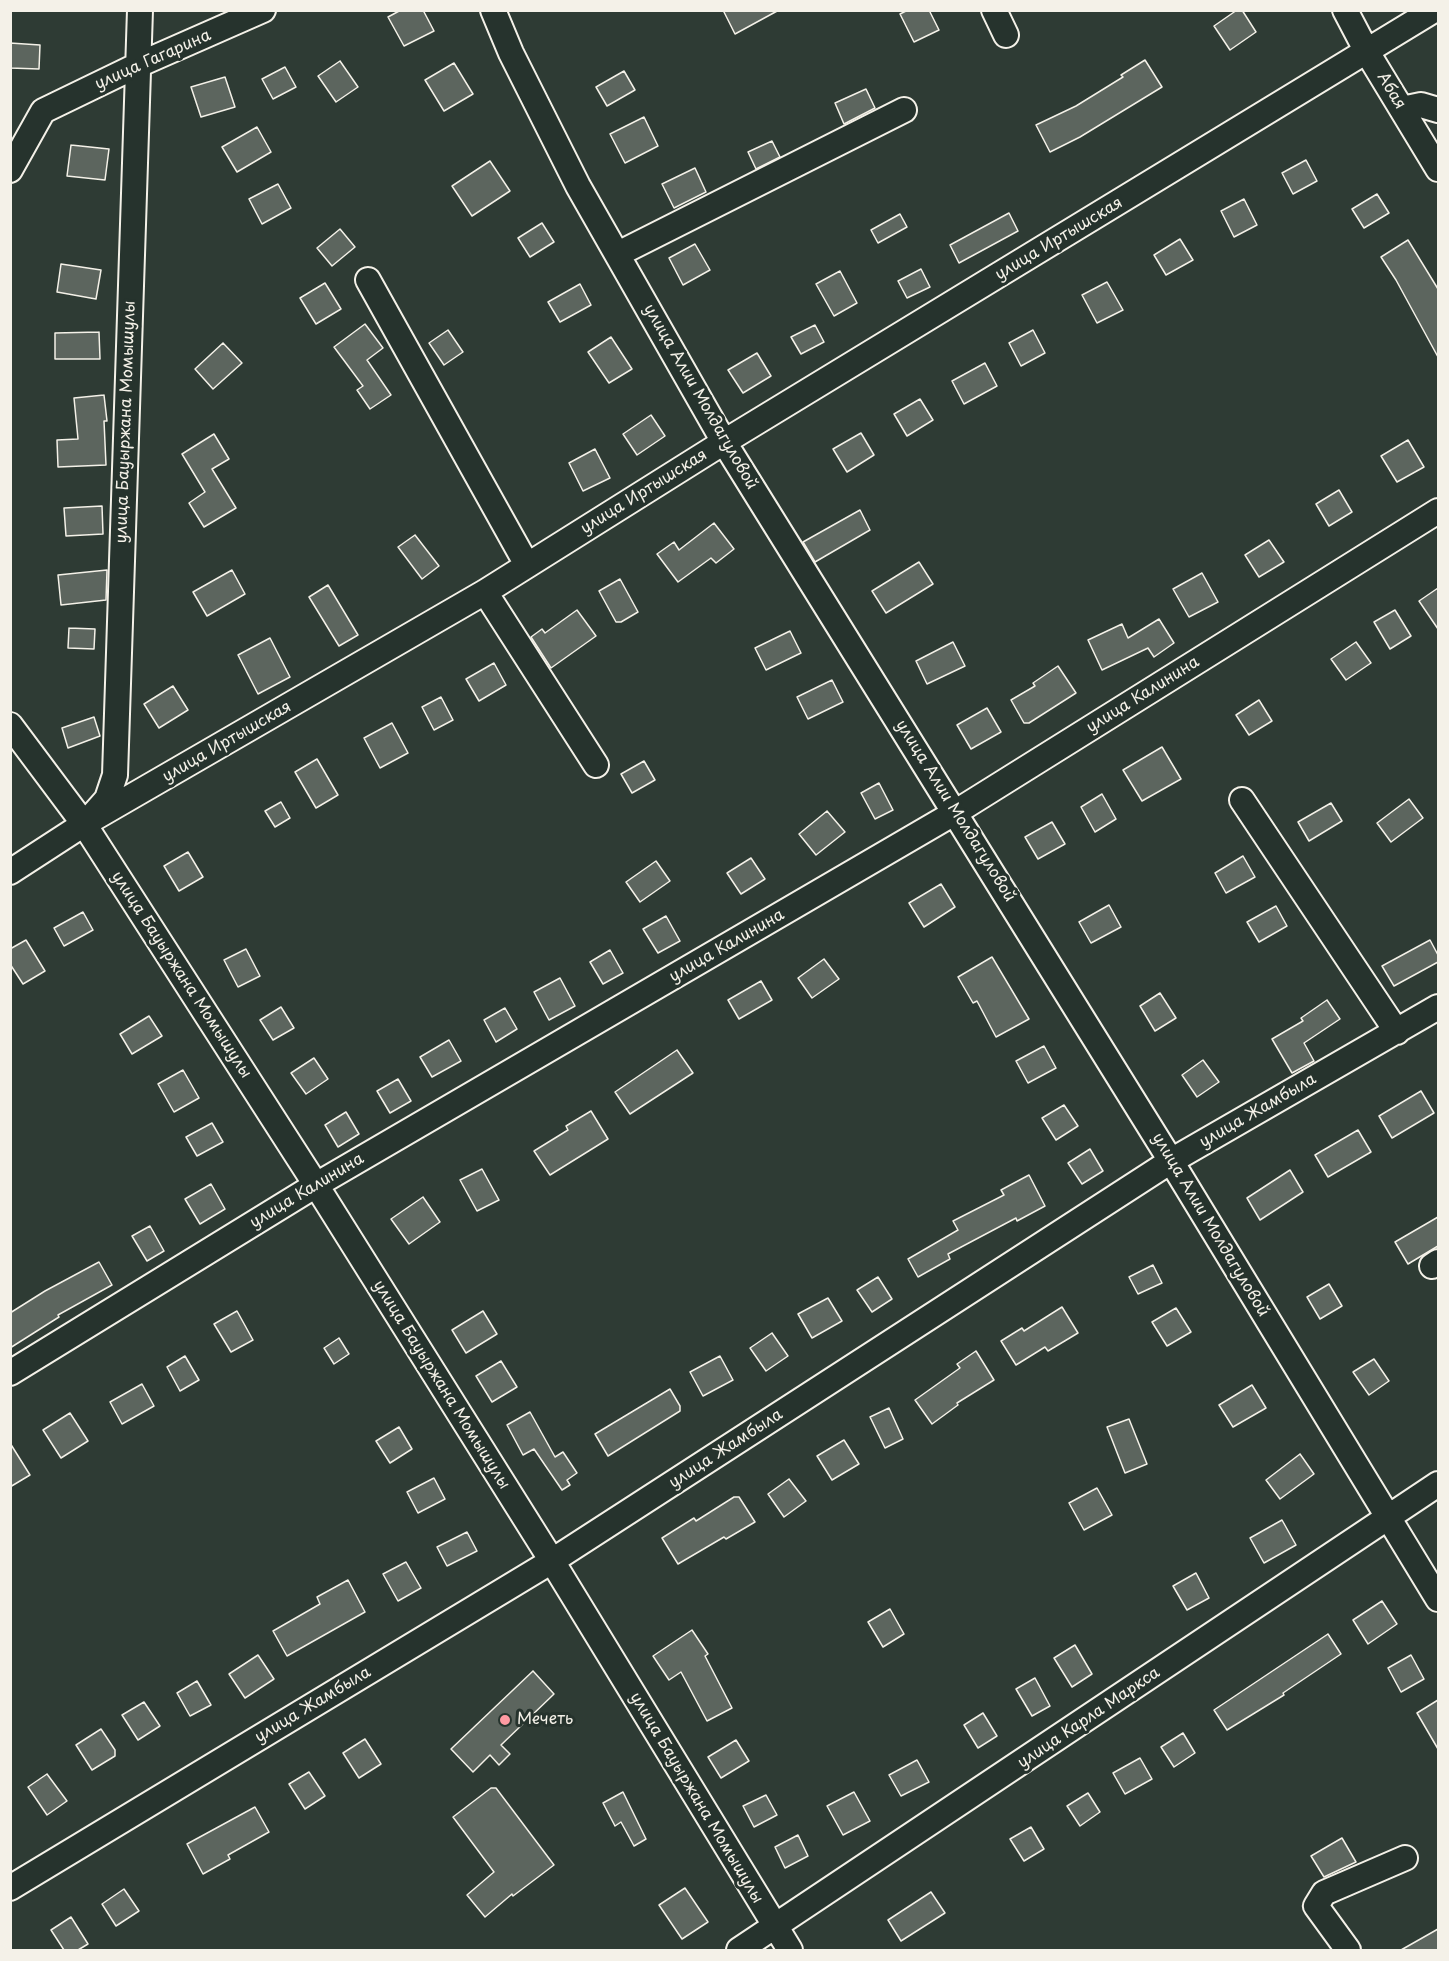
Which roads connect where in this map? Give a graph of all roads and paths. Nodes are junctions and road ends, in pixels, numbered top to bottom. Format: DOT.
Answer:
graph roads {
  1 [pos="140,10"];
  2 [pos="264,10"];
  3 [pos="493,10"];
  4 [pos="994,10"];
  5 [pos="1345,10"];
  6 [pos="1434,10"];
  7 [pos="1006,34"];
  8 [pos="1367,52"];
  9 [pos="138,65"];
  10 [pos="1402,108"];
  11 [pos="904,110"];
  12 [pos="1438,110"];
  13 [pos="1438,169"];
  14 [pos="10,170"];
  15 [pos="618,254"];
  16 [pos="368,280"];
  17 [pos="724,442"];
  18 [pos="1438,511"];
  19 [pos="527,565"];
  20 [pos="485,592"];
  21 [pos="10,725"];
  22 [pos="596,765"];
  23 [pos="1242,800"];
  24 [pos="956,812"];
  25 [pos="84,824"];
  26 [pos="10,872"];
  27 [pos="1438,1007"];
  28 [pos="1397,1032"];
  29 [pos="1172,1161"];
  30 [pos="316,1185"];
  31 [pos="10,1373"];
  32 [pos="1438,1484"];
  33 [pos="1387,1518"];
  34 [pos="552,1561"];
  35 [pos="1438,1599"];
  36 [pos="1405,1858"];
  37 [pos="10,1888"];
  38 [pos="775,1928"];
  39 [pos="740,1950"];
  40 [pos="790,1950"];
  41 [pos="1348,1950"];
  1 -- 9 [label="street, улица Бауыржана Момышулы"];
  2 -- 9 [label="street, улица Гагарина"];
  3 -- 15 [label="street, улица Алии Молдагуловой"];
  4 -- 7 [label="street"];
  5 -- 8 [label="street, Абая"];
  6 -- 8 [label="street, улица Иртышская"];
  8 -- 10 [label="street, Абая"];
  8 -- 17 [label="street, улица Иртышская"];
  9 -- 14 [label="street, улица Гагарина"];
  9 -- 25 [label="street, улица Бауыржана Момышулы"];
  10 -- 12 [label="street"];
  10 -- 13 [label="street, Абая"];
  11 -- 15 [label="street"];
  15 -- 17 [label="street, улица Алии Молдагуловой"];
  16 -- 19 [label="street"];
  17 -- 19 [label="street, улица Иртышская"];
  17 -- 24 [label="street, улица Алии Молдагуловой"];
  18 -- 24 [label="street, улица Калинина"];
  19 -- 20 [label="street, улица Иртышская"];
  20 -- 22 [label="street"];
  20 -- 25 [label="street, улица Иртышская"];
  21 -- 25 [label="street, улица Бауыржана Момышулы"];
  23 -- 28 [label="street"];
  24 -- 29 [label="street, улица Алии Молдагуловой"];
  24 -- 30 [label="street, улица Калинина"];
  25 -- 26 [label="street, улица Иртышская"];
  25 -- 30 [label="street, улица Бауыржана Момышулы"];
  27 -- 28 [label="street, улица Жамбыла"];
  28 -- 29 [label="street, улица Жамбыла"];
  29 -- 33 [label="street, улица Алии Молдагуловой"];
  29 -- 34 [label="street, улица Жамбыла"];
  30 -- 31 [label="street, улица Калинина"];
  30 -- 34 [label="street, улица Бауыржана Момышулы"];
  32 -- 33 [label="street, улица Карла Маркса"];
  33 -- 35 [label="street, улица Алии Молдагуловой"];
  33 -- 38 [label="street, улица Карла Маркса"];
  34 -- 37 [label="street, улица Жамбыла"];
  34 -- 38 [label="street, улица Бауыржана Момышулы"];
  36 -- 41 [label="street"];
  38 -- 39 [label="street, улица Карла Маркса"];
  38 -- 40 [label="street, улица Бауыржана Момышулы"];
}
